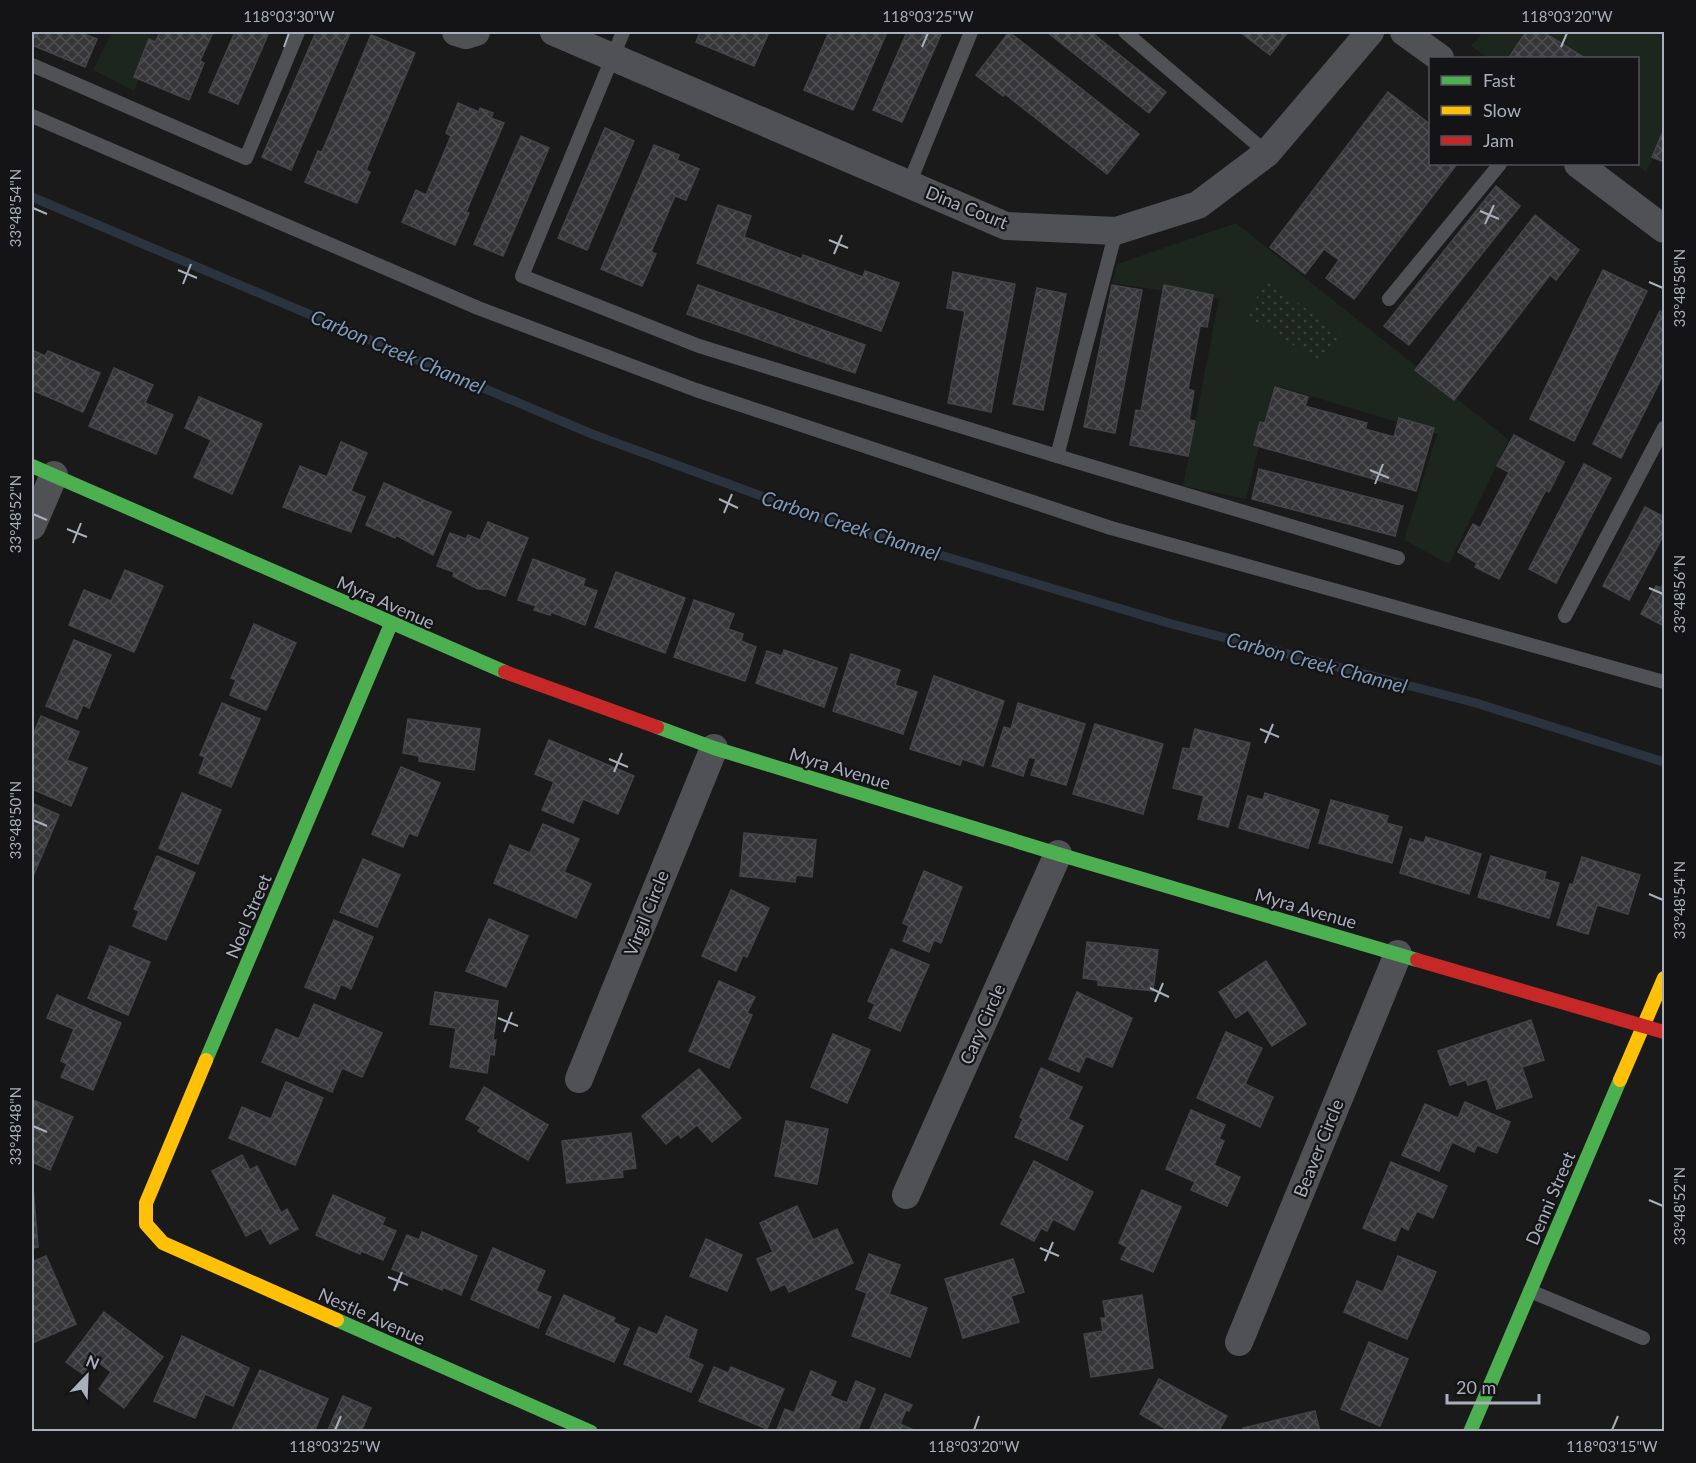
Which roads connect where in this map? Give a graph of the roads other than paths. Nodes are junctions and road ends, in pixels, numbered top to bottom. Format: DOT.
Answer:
graph roads {
  1 [pos="298,32"];
  2 [pos="456,32"];
  3 [pos="477,32"];
  4 [pos="554,32"];
  5 [pos="971,32"];
  6 [pos="1125,32"];
  7 [pos="1370,32"];
  8 [pos="1404,32"];
  9 [pos="618,44"];
  10 [pos="1439,57"];
  11 [pos="32,65"];
  12 [pos="32,116"];
  13 [pos="1267,153"];
  14 [pos="1499,165"];
  15 [pos="1579,165"];
  16 [pos="909,184"];
  17 [pos="1665,229"];
  18 [pos="1116,231"];
  19 [pos="1389,299"];
  20 [pos="1665,428"];
  21 [pos="1057,456"];
  22 [pos="43,471"];
  23 [pos="32,526"];
  24 [pos="1398,558"];
  25 [pos="1565,616"];
  26 [pos="391,624"];
  27 [pos="1665,682"];
  28 [pos="714,748"];
  29 [pos="1058,854"];
  30 [pos="1398,954"];
  31 [pos="1665,978"];
  32 [pos="1644,1025"];
  33 [pos="1665,1032"];
  34 [pos="579,1079"];
  35 [pos="906,1195"];
  36 [pos="146,1224"];
  37 [pos="1530,1291"];
  38 [pos="1643,1338"];
  39 [pos="1239,1342"];
  40 [pos="591,1431"];
  41 [pos="1470,1431"];
  1 -- 11 [label="lane"];
  2 -- 3 [label="street"];
  4 -- 9 [label="street, Dina Court"];
  5 -- 16 [label="lane"];
  6 -- 13 [label="lane"];
  7 -- 13 [label="street, Dina Court"];
  8 -- 10 [label="street"];
  9 -- 16 [label="street, Dina Court"];
  9 -- 21 [label="lane"];
  12 -- 27 [label="lane"];
  13 -- 18 [label="street, Dina Court"];
  14 -- 19 [label="lane"];
  15 -- 17 [label="street"];
  16 -- 18 [label="street, Dina Court"];
  18 -- 21 [label="lane"];
  20 -- 25 [label="lane"];
  21 -- 24 [label="lane"];
  22 -- 23 [label="street"];
  22 -- 26 [label="street, Myra Avenue"];
  26 -- 28 [label="street, Myra Avenue"];
  26 -- 36 [label="street, Noel Street"];
  28 -- 29 [label="street, Myra Avenue"];
  28 -- 34 [label="street, Virgil Circle"];
  29 -- 30 [label="street, Myra Avenue"];
  29 -- 35 [label="street, Cary Circle"];
  30 -- 32 [label="street, Myra Avenue"];
  30 -- 39 [label="street, Beaver Circle"];
  31 -- 32 [label="street, Denni Street"];
  32 -- 33 [label="street, Myra Avenue"];
  32 -- 37 [label="street, Denni Street"];
  36 -- 40 [label="street, Nestle Avenue"];
  37 -- 38 [label="lane"];
  37 -- 41 [label="street, Denni Street"];
}
